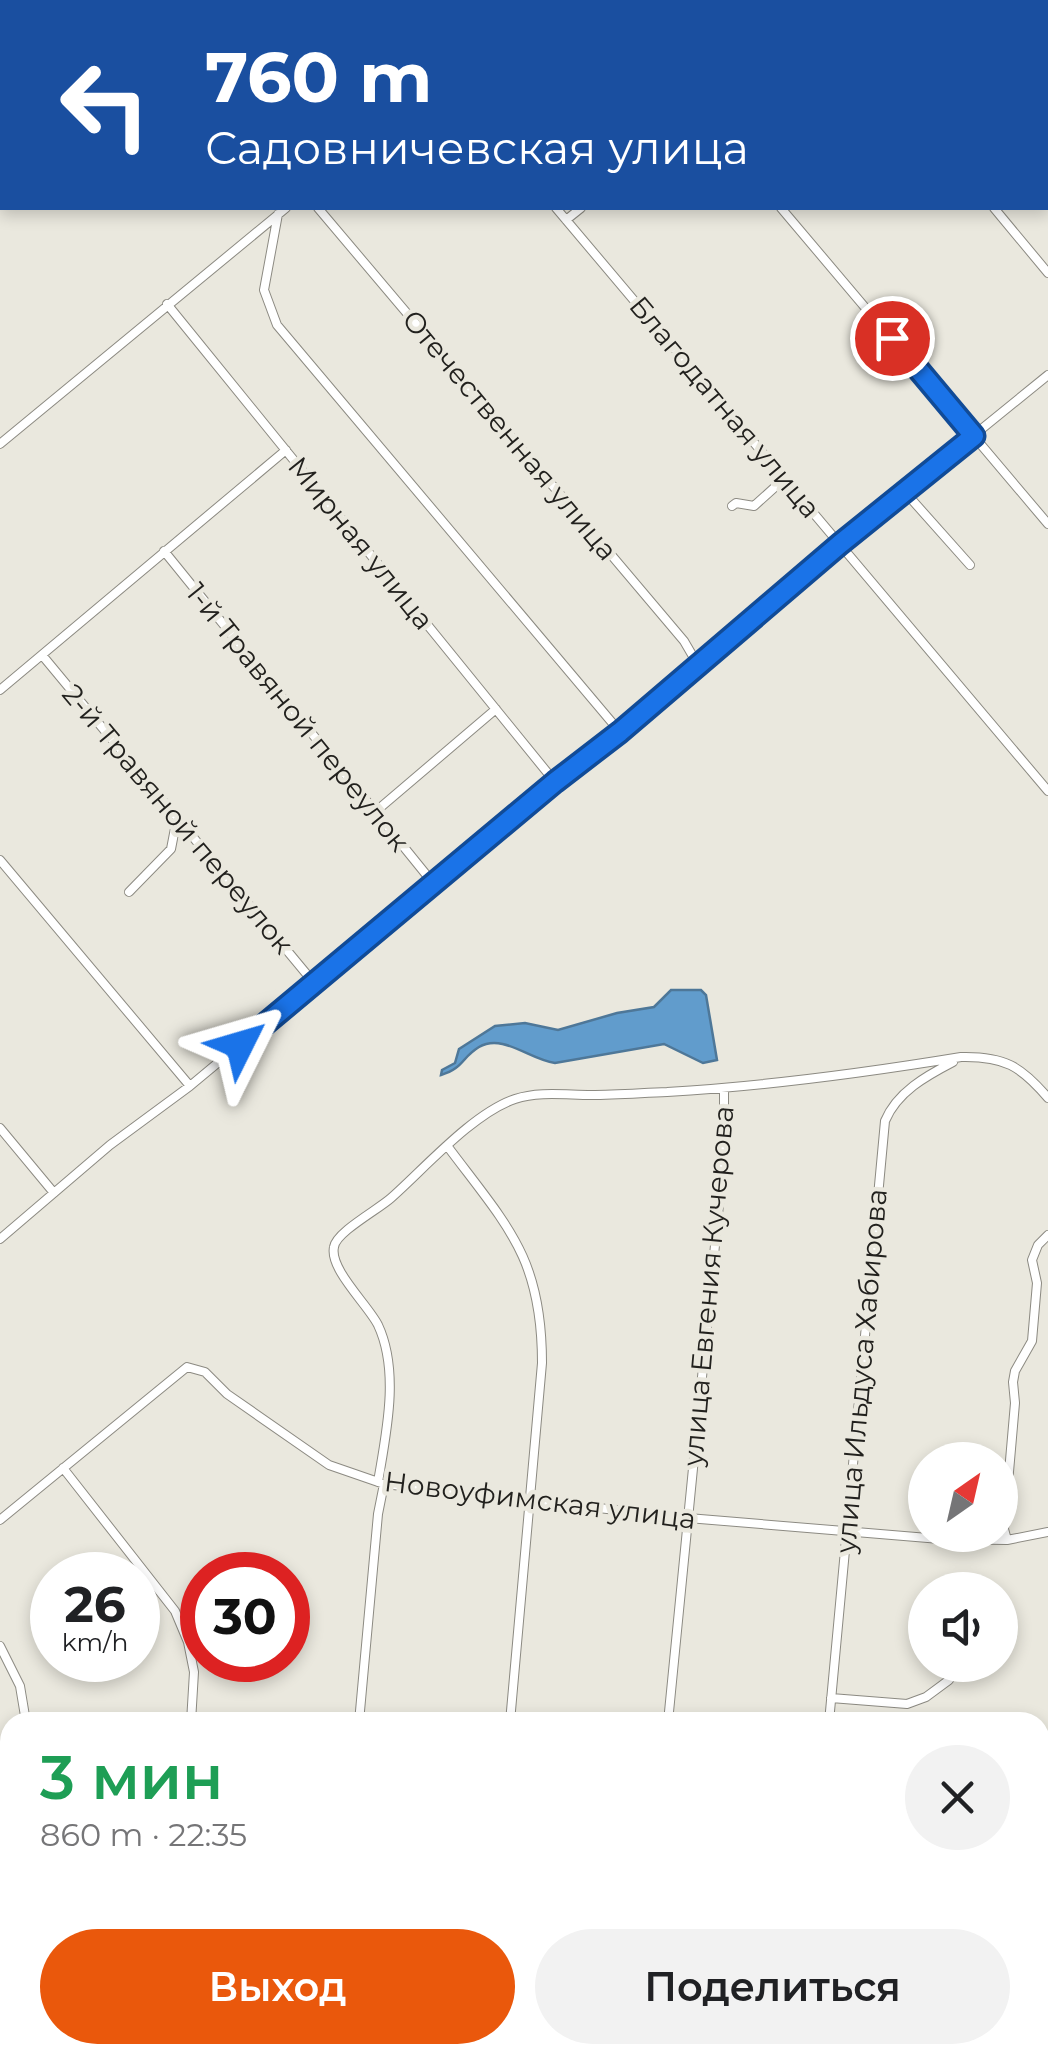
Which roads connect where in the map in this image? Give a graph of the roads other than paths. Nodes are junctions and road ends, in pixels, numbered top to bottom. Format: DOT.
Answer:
graph roads {
  1 [pos="320,210"];
  2 [pos="558,210"];
  3 [pos="578,210"];
  4 [pos="783,210"];
  5 [pos="996,210"];
  6 [pos="282,211"];
  7 [pos="566,220"];
  8 [pos="1048,273"];
  9 [pos="168,304"];
  10 [pos="1048,375"];
  11 [pos="974,436"];
  12 [pos="0,444"];
  13 [pos="286,450"];
  14 [pos="784,478"];
  15 [pos="905,492"];
  16 [pos="732,506"];
  17 [pos="1048,524"];
  18 [pos="840,544"];
  19 [pos="164,551"];
  20 [pos="970,565"];
  21 [pos="42,655"];
  22 [pos="698,665"];
  23 [pos="0,690"];
  24 [pos="496,709"];
  25 [pos="620,732"];
  26 [pos="555,782"];
  27 [pos="1048,791"];
  28 [pos="375,812"];
  29 [pos="177,818"];
  30 [pos="0,860"];
  31 [pos="433,883"];
  32 [pos="129,892"];
  33 [pos="314,982"];
  34 [pos="961,1057"];
  35 [pos="190,1086"];
  36 [pos="724,1088"];
  37 [pos="1048,1098"];
  38 [pos="0,1128"];
  39 [pos="448,1147"];
  40 [pos="54,1192"];
  41 [pos="1048,1235"];
  42 [pos="0,1239"];
  43 [pos="1012,1442"];
  44 [pos="63,1468"];
  45 [pos="381,1483"];
  46 [pos="530,1501"];
  47 [pos="688,1518"];
  48 [pos="0,1520"];
  49 [pos="847,1532"];
  50 [pos="1048,1532"];
  51 [pos="908,1535"];
  52 [pos="1018,1538"];
  53 [pos="0,1646"];
  54 [pos="945,1682"];
  55 [pos="831,1698"];
  56 [pos="24,1712"];
  57 [pos="192,1712"];
  58 [pos="360,1712"];
  59 [pos="511,1712"];
  60 [pos="669,1712"];
  61 [pos="830,1712"];
  1 -- 22 [label="street, Отечественная улица"];
  2 -- 7 [label="street, Благодатная улица"];
  3 -- 7 [label="street"];
  4 -- 11 [label="street"];
  5 -- 8 [label="street"];
  6 -- 9 [label="street"];
  6 -- 25 [label="street"];
  7 -- 14 [label="street, Благодатная улица"];
  9 -- 12 [label="street"];
  9 -- 13 [label="street, Мирная улица"];
  10 -- 11 [label="street"];
  11 -- 15 [label="street"];
  11 -- 17 [label="street"];
  13 -- 19 [label="street"];
  13 -- 24 [label="street, Мирная улица"];
  14 -- 16 [label="street"];
  14 -- 18 [label="street, Благодатная улица"];
  15 -- 18 [label="street"];
  15 -- 20 [label="street"];
  18 -- 22 [label="street"];
  18 -- 27 [label="street, Благодатная улица"];
  19 -- 21 [label="street"];
  19 -- 28 [label="street, 1-й Травяной переулок"];
  21 -- 23 [label="street"];
  21 -- 29 [label="street, 2-й Травяной переулок"];
  22 -- 25 [label="street"];
  24 -- 26 [label="street, Мирная улица"];
  24 -- 28 [label="street"];
  25 -- 26 [label="street"];
  26 -- 31 [label="street"];
  28 -- 31 [label="street, 1-й Травяной переулок"];
  29 -- 32 [label="street"];
  29 -- 33 [label="street, 2-й Травяной переулок"];
  30 -- 35 [label="street"];
  31 -- 33 [label="street"];
  33 -- 35 [label="street"];
  34 -- 36 [label="street"];
  34 -- 37 [label="street"];
  34 -- 49 [label="street, улица Ильдуса Хабирова"];
  35 -- 40 [label="street"];
  36 -- 39 [label="street"];
  36 -- 47 [label="street, улица Евгения Кучерова"];
  38 -- 40 [label="street"];
  39 -- 45 [label="street"];
  39 -- 46 [label="street"];
  40 -- 42 [label="street"];
  41 -- 43 [label="street"];
  44 -- 45 [label="street, Новоуфимская улица"];
  44 -- 48 [label="street, Новоуфимская улица"];
  44 -- 57 [label="street"];
  45 -- 46 [label="street, Новоуфимская улица"];
  45 -- 58 [label="street"];
  46 -- 47 [label="street, Новоуфимская улица"];
  46 -- 59 [label="street"];
  47 -- 49 [label="street, Новоуфимская улица"];
  47 -- 60 [label="street, улица Евгения Кучерова"];
  49 -- 51 [label="street, Новоуфимская улица"];
  49 -- 55 [label="street, улица Ильдуса Хабирова"];
  50 -- 52 [label="street, Новоуфимская улица"];
  53 -- 56 [label="street"];
  54 -- 55 [label="street"];
  55 -- 61 [label="street, улица Ильдуса Хабирова"];
}
